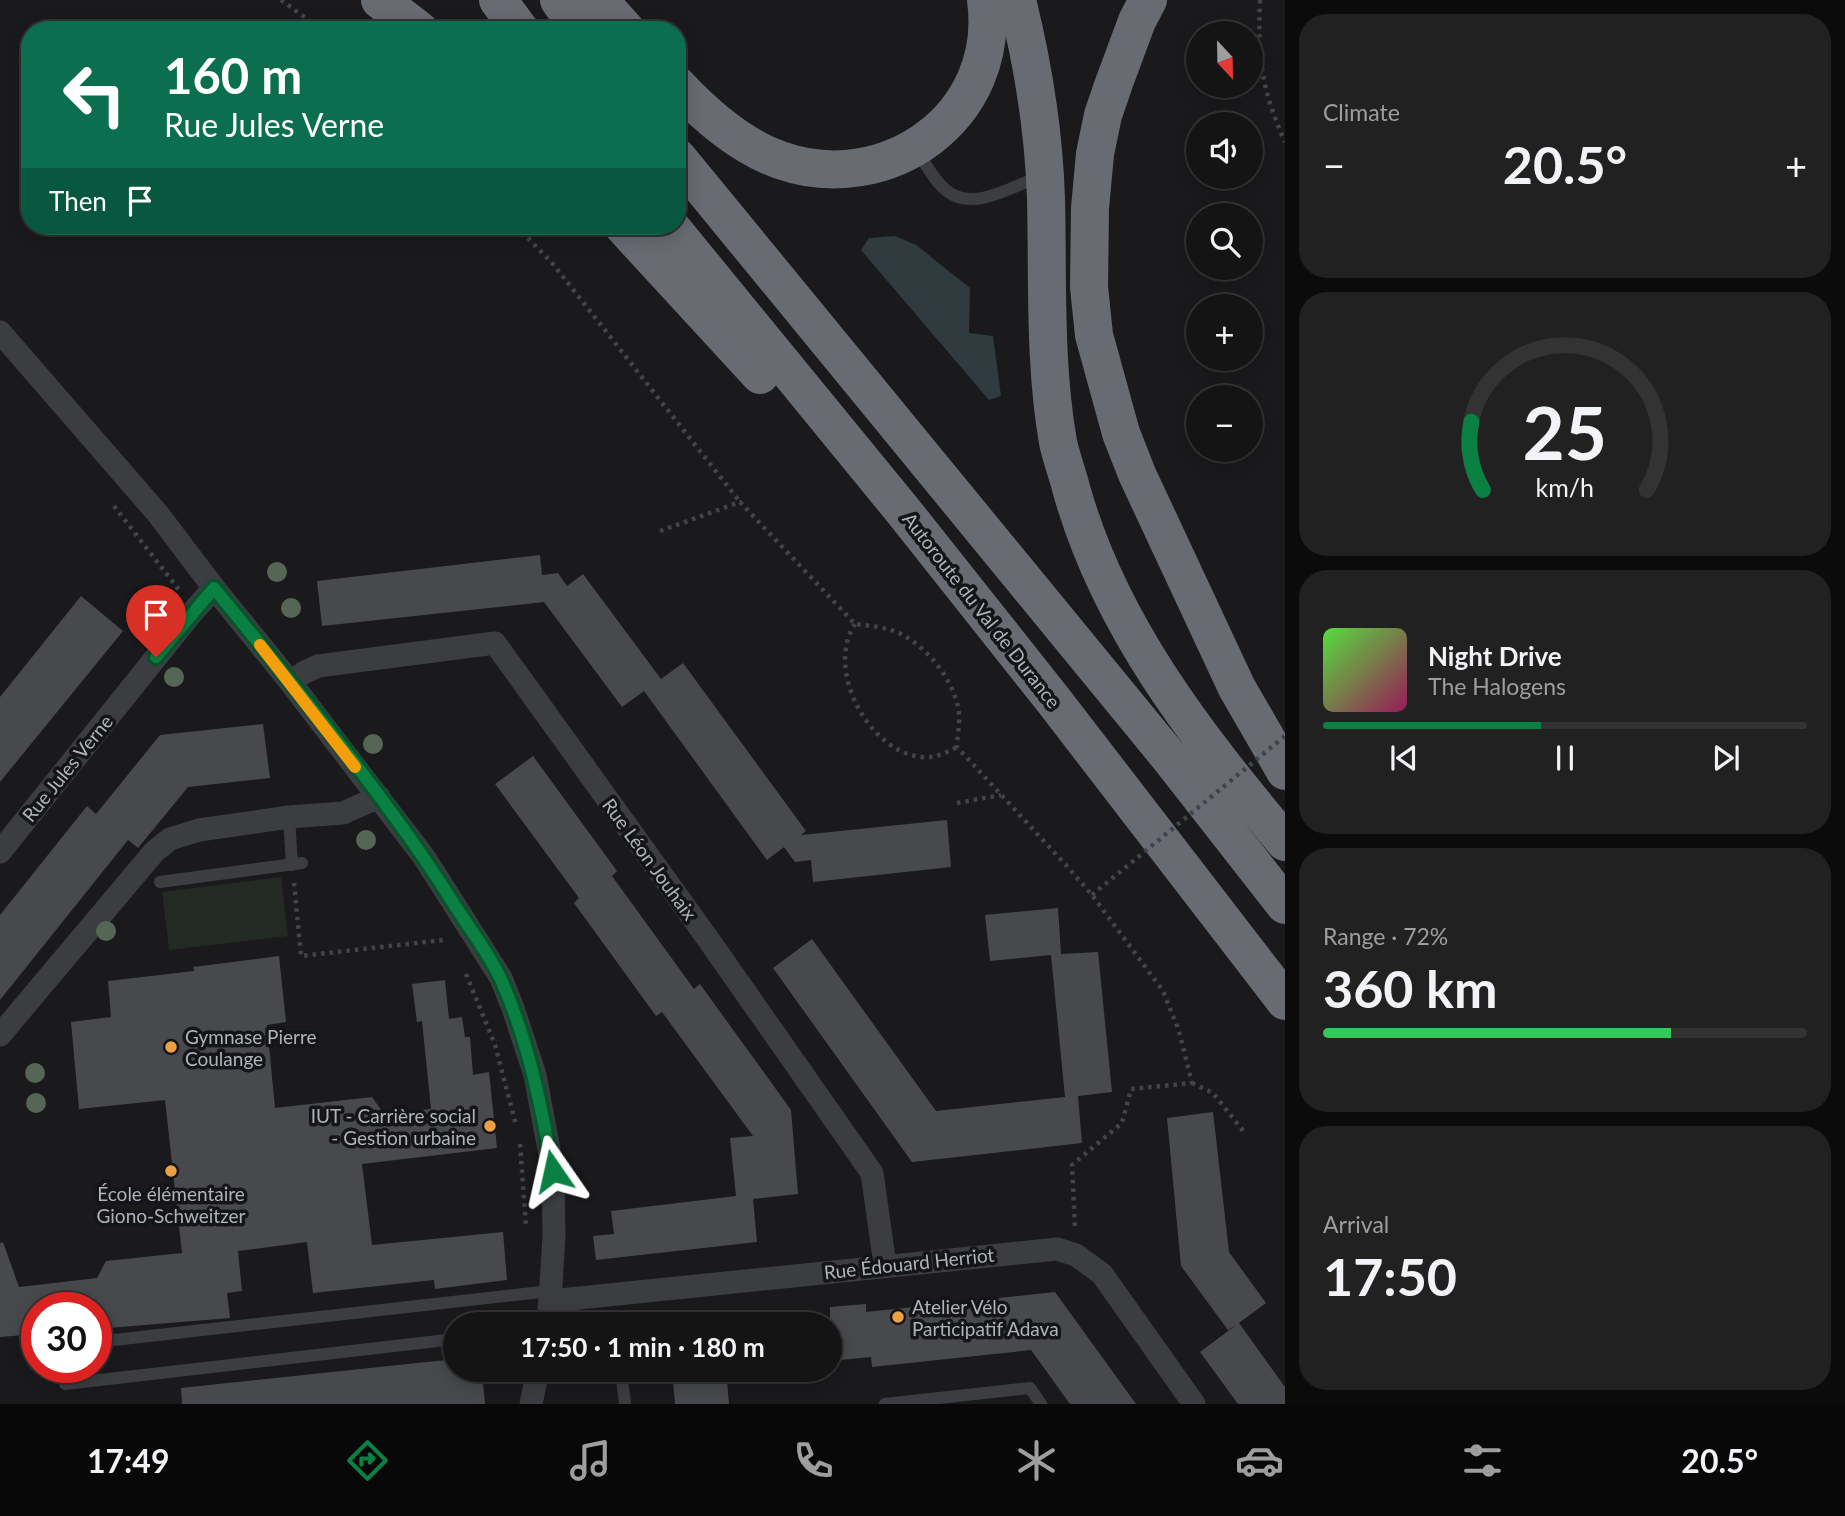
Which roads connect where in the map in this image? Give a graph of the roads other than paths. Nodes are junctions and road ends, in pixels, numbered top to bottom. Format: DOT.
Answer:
graph roads {
  1 [pos="380,0"];
  2 [pos="498,0"];
  3 [pos="559,0"];
  4 [pos="599,0"];
  5 [pos="986,0"];
  6 [pos="1017,0"];
  7 [pos="1148,0"];
  8 [pos="407,21"];
  9 [pos="513,21"];
  10 [pos="574,21"];
  11 [pos="618,21"];
  12 [pos="686,94"];
  13 [pos="915,148"];
  14 [pos="686,168"];
  15 [pos="1044,174"];
  16 [pos="631,235"];
  17 [pos="677,235"];
  18 [pos="0,332"];
  19 [pos="214,588"];
  20 [pos="291,683"];
  21 [pos="1054,701"];
  22 [pos="1285,771"];
  23 [pos="379,797"];
  24 [pos="289,817"];
  25 [pos="1285,842"];
  26 [pos="0,852"];
  27 [pos="160,881"];
  28 [pos="1285,905"];
  29 [pos="1285,1001"];
  30 [pos="0,1035"];
  31 [pos="884,1265"];
  32 [pos="550,1296"];
  33 [pos="548,1312"];
  34 [pos="112,1340"];
  35 [pos="443,1340"];
  36 [pos="536,1382"];
  37 [pos="622,1382"];
  38 [pos="65,1384"];
  39 [pos="531,1404"];
  40 [pos="625,1404"];
  41 [pos="885,1404"];
  42 [pos="1041,1404"];
  43 [pos="1194,1404"];
  1 -- 8 [label="highway"];
  2 -- 9 [label="highway"];
  3 -- 10 [label="highway"];
  4 -- 11 [label="highway"];
  5 -- 13 [label="highway"];
  6 -- 15 [label="highway"];
  7 -- 22 [label="highway"];
  12 -- 13 [label="highway"];
  13 -- 15 [label="lane"];
  14 -- 28 [label="highway"];
  15 -- 25 [label="highway"];
  16 -- 21 [label="highway"];
  17 -- 21 [label="highway, Autoroute du Val de Durance"];
  18 -- 19 [label="street"];
  19 -- 20 [label="street"];
  19 -- 26 [label="street, Rue Jules Verne"];
  20 -- 23 [label="street"];
  20 -- 31 [label="street, Rue Léon Jouhaix"];
  21 -- 29 [label="highway, Autoroute du Val de Durance"];
  23 -- 24 [label="street"];
  23 -- 32 [label="street"];
  24 -- 27 [label="lane"];
  24 -- 30 [label="street"];
  31 -- 32 [label="street, Rue Édouard Herriot"];
  31 -- 43 [label="street, Rue Édouard Herriot"];
  32 -- 33 [label="street"];
  32 -- 34 [label="lane"];
  35 -- 38 [label="lane"];
  36 -- 39 [label="street"];
  37 -- 40 [label="lane"];
  41 -- 42 [label="lane"];
}
